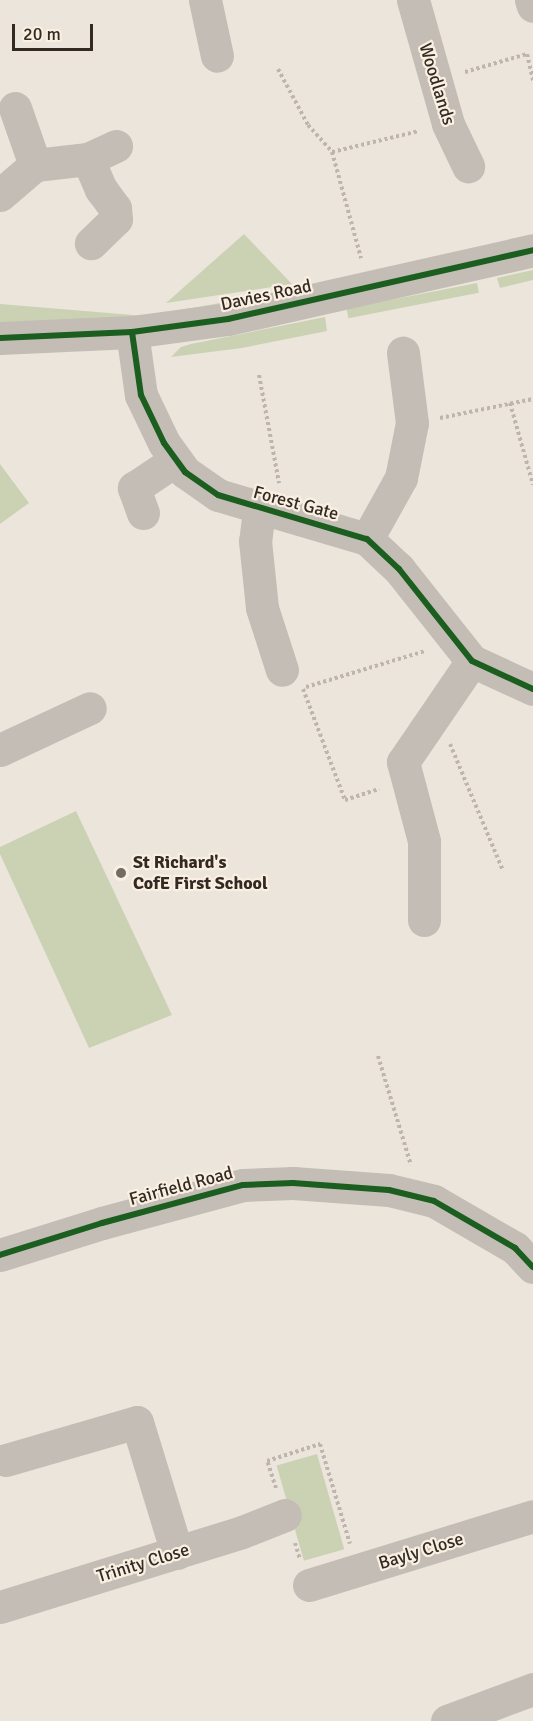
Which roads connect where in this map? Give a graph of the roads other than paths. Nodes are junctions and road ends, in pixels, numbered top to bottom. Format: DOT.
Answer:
graph roads {
  1 [pos="205,0"];
  2 [pos="413,0"];
  3 [pos="531,0"];
  4 [pos="533,6"];
  5 [pos="217,57"];
  6 [pos="15,108"];
  7 [pos="35,165"];
  8 [pos="468,166"];
  9 [pos="0,195"];
  10 [pos="91,243"];
  11 [pos="533,250"];
  12 [pos="132,332"];
  13 [pos="0,338"];
  14 [pos="402,352"];
  15 [pos="176,460"];
  16 [pos="143,513"];
  17 [pos="272,513"];
  18 [pos="367,539"];
  19 [pos="463,651"];
  20 [pos="292,679"];
  21 [pos="533,689"];
  22 [pos="90,708"];
  23 [pos="0,750"];
  24 [pos="424,920"];
  25 [pos="0,1255"];
  26 [pos="533,1267"];
  27 [pos="6,1460"];
  28 [pos="285,1515"];
  29 [pos="533,1516"];
  30 [pos="177,1553"];
  31 [pos="309,1585"];
  32 [pos="0,1607"];
  33 [pos="533,1689"];
  34 [pos="447,1721"];
  1 -- 5 [label="street"];
  2 -- 8 [label="street, Woodlands"];
  3 -- 4 [label="street"];
  6 -- 7 [label="street"];
  7 -- 9 [label="street"];
  7 -- 10 [label="street"];
  11 -- 12 [label="street, Davies Road"];
  12 -- 13 [label="street, Davies Road"];
  12 -- 15 [label="street, Forest Gate"];
  14 -- 18 [label="street"];
  15 -- 16 [label="street"];
  15 -- 17 [label="street, Forest Gate"];
  17 -- 18 [label="street, Forest Gate"];
  17 -- 20 [label="street, Forest Gate"];
  18 -- 19 [label="street, Forest Gate"];
  19 -- 21 [label="street, Forest Gate"];
  19 -- 24 [label="street"];
  22 -- 23 [label="street"];
  25 -- 26 [label="street, Fairfield Road"];
  27 -- 30 [label="street"];
  28 -- 30 [label="street, Trinity Close"];
  29 -- 31 [label="street, Bayly Close"];
  30 -- 32 [label="street, Trinity Close"];
  33 -- 34 [label="street"];
}
